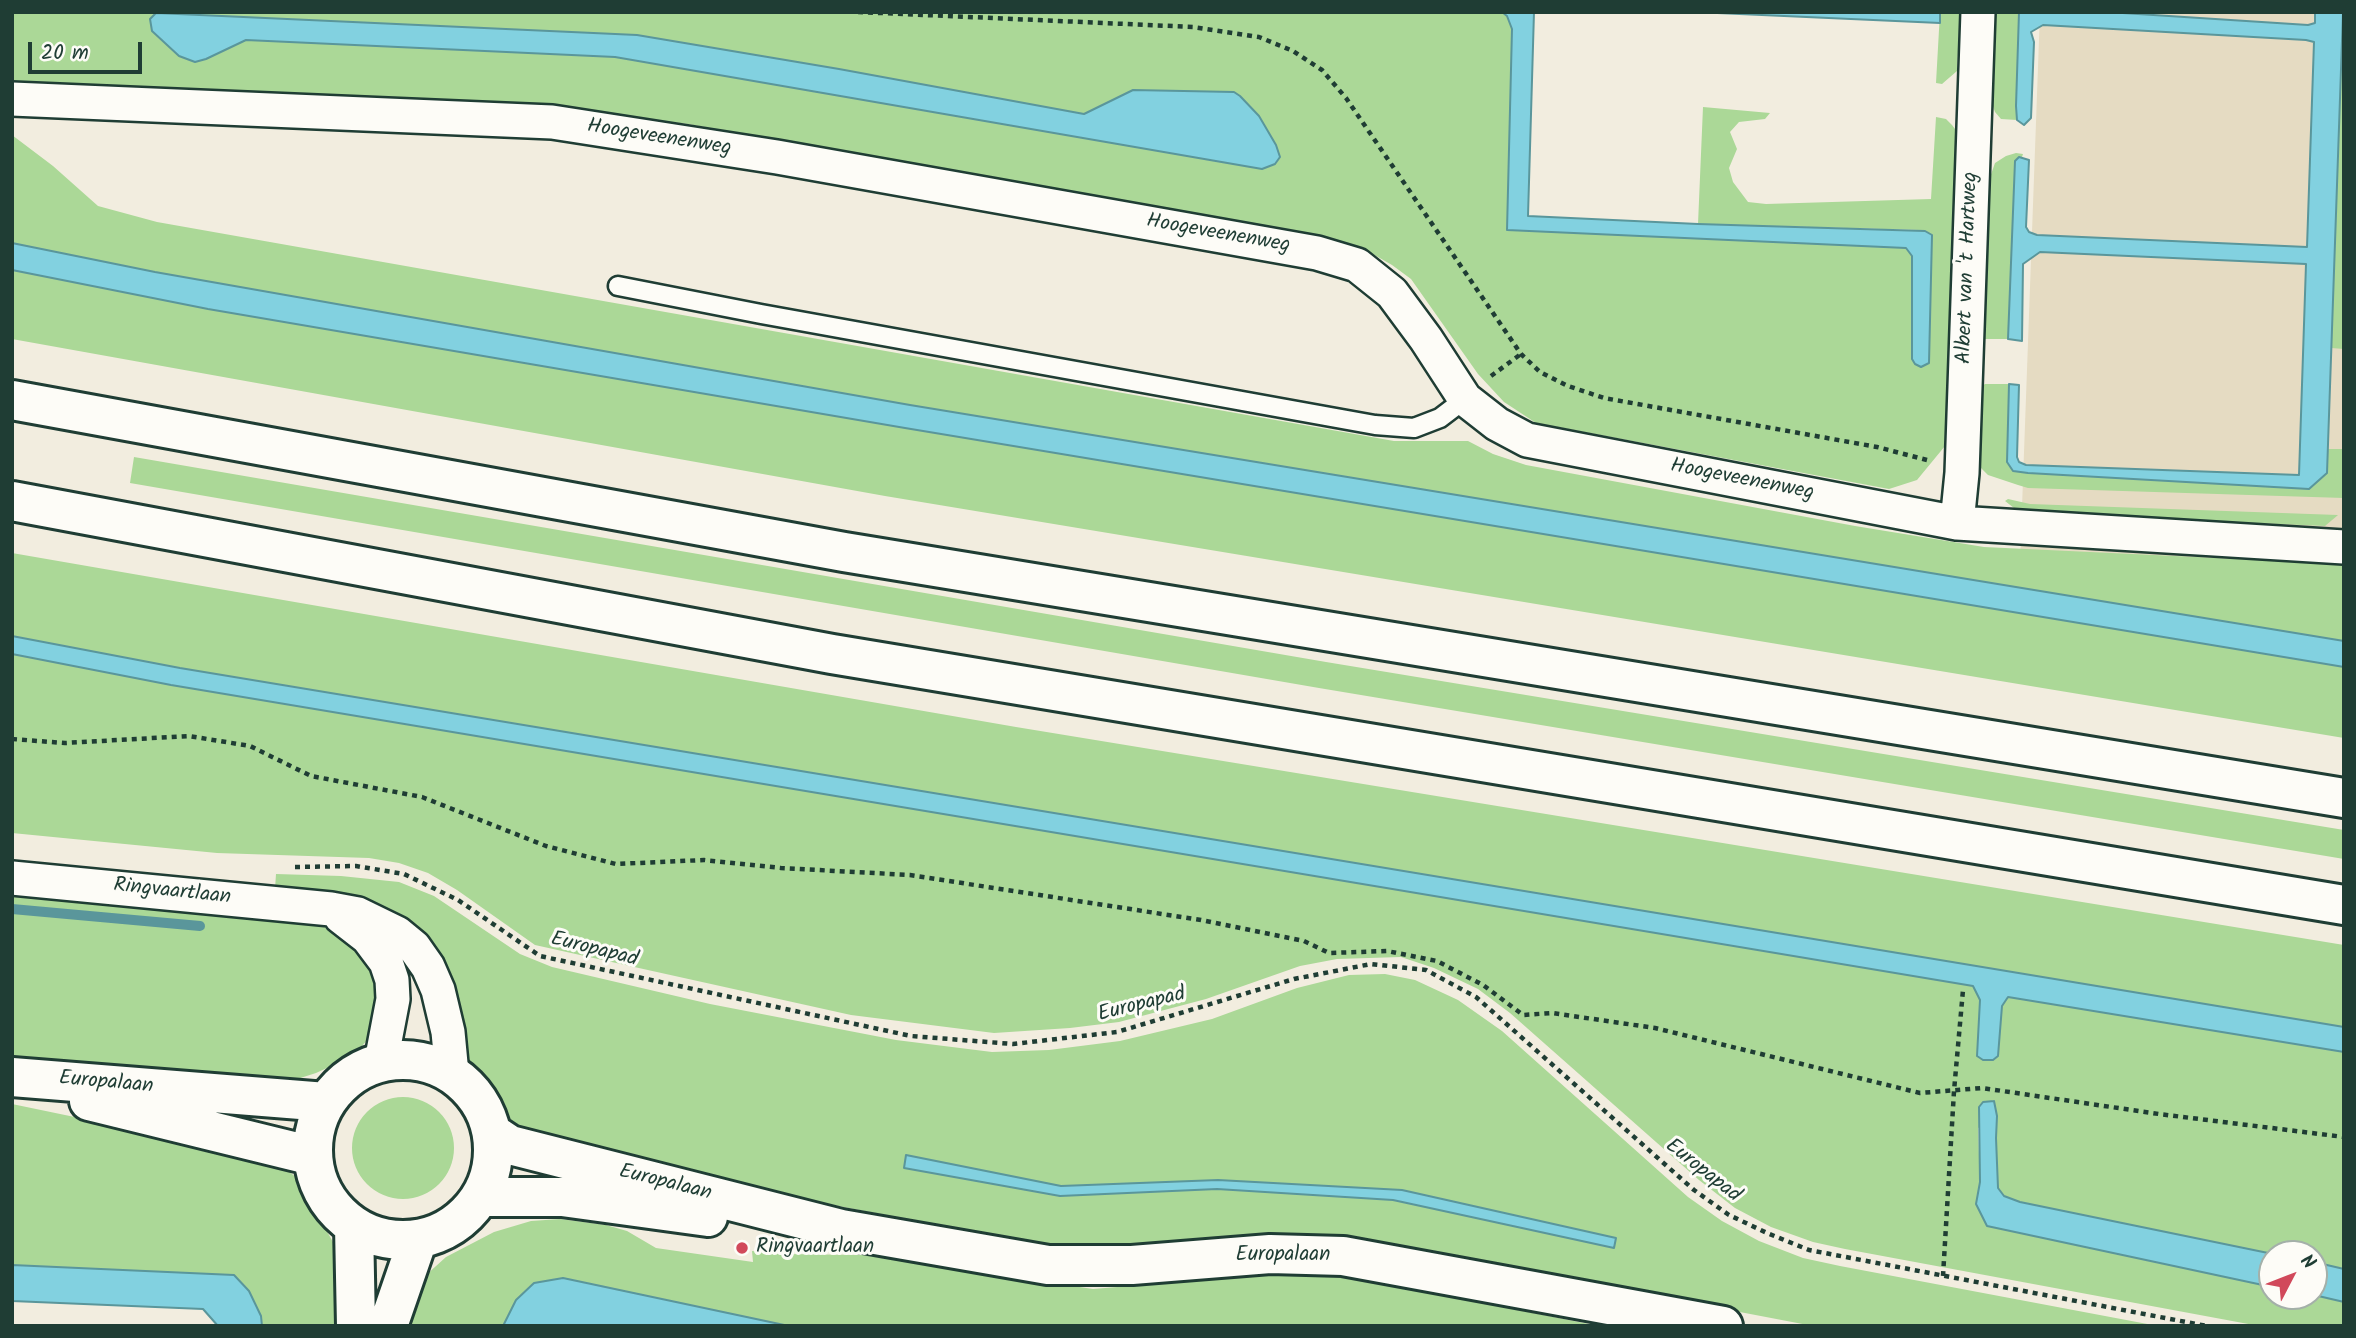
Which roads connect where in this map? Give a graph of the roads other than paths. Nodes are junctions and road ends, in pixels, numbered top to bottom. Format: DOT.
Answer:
graph roads {
  1 [pos="1978,12"];
  2 [pos="12,99"];
  3 [pos="618,286"];
  4 [pos="1465,399"];
  5 [pos="12,400"];
  6 [pos="12,501"];
  7 [pos="1957,523"];
  8 [pos="2344,547"];
  9 [pos="2344,798"];
  10 [pos="12,878"];
  11 [pos="2344,905"];
  12 [pos="331,909"];
  13 [pos="381,1062"];
  14 [pos="452,1074"];
  15 [pos="12,1077"];
  16 [pos="12,1082"];
  17 [pos="326,1102"];
  18 [pos="492,1133"];
  19 [pos="313,1156"];
  20 [pos="480,1197"];
  21 [pos="354,1226"];
  22 [pos="841,1229"];
  23 [pos="418,1239"];
  24 [pos="356,1326"];
  25 [pos="388,1326"];
  26 [pos="1723,1326"];
  1 -- 7 [label="street, Albert van 't Hartweg"];
  2 -- 4 [label="street, Hoogeveenenweg"];
  3 -- 4 [label="lane"];
  4 -- 7 [label="street, Hoogeveenenweg"];
  5 -- 9 [label="main road"];
  6 -- 11 [label="main road"];
  7 -- 8 [label="street, Hoogeveenenweg"];
  10 -- 12 [label="street, Ringvaartlaan"];
  12 -- 13 [label="street"];
  12 -- 14 [label="street, Ringvaartlaan"];
  13 -- 14 [label="main road"];
  13 -- 17 [label="main road"];
  14 -- 18 [label="main road"];
  15 -- 17 [label="main road, Europalaan"];
  16 -- 19 [label="main road, Europalaan"];
  17 -- 19 [label="main road"];
  18 -- 20 [label="main road"];
  18 -- 22 [label="main road, Europalaan"];
  19 -- 21 [label="main road"];
  20 -- 22 [label="main road, Europalaan"];
  20 -- 23 [label="main road"];
  21 -- 23 [label="main road"];
  21 -- 24 [label="main road"];
  22 -- 26 [label="main road, Europalaan"];
  23 -- 25 [label="main road"];
}
